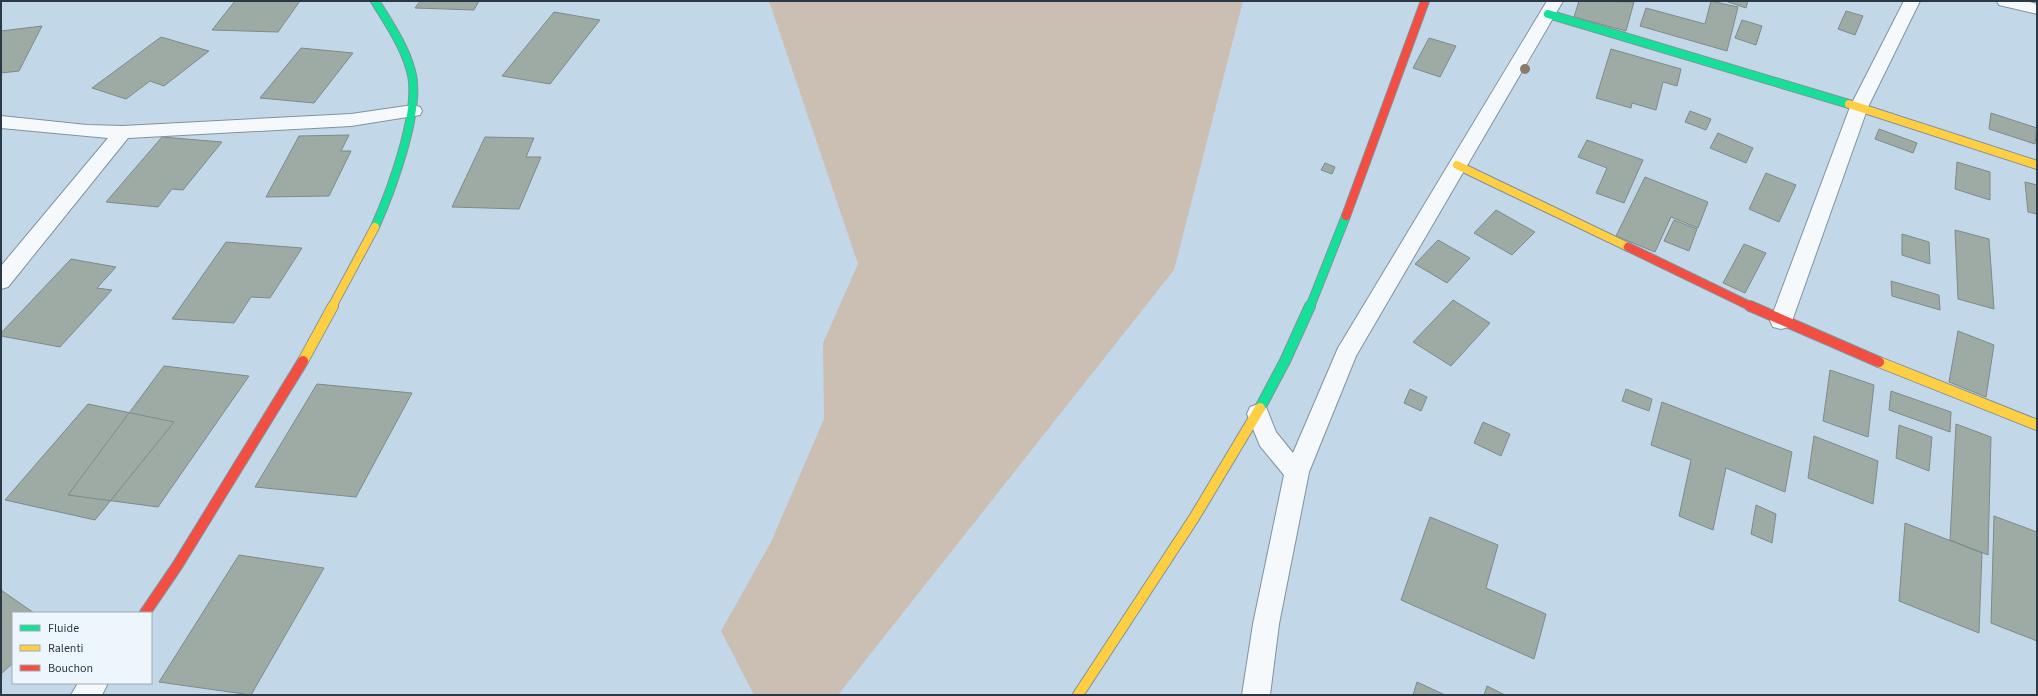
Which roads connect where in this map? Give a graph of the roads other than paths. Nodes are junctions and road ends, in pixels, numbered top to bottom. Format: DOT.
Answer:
graph roads {
  1 [pos="375,1"];
  2 [pos="1425,1"];
  3 [pos="1912,1"];
  4 [pos="2005,1"];
  5 [pos="1551,8"];
  6 [pos="2037,9"];
  7 [pos="1859,106"];
  8 [pos="413,111"];
  9 [pos="1,122"];
  10 [pos="123,132"];
  11 [pos="1457,165"];
  12 [pos="2037,165"];
  13 [pos="1,281"];
  14 [pos="1781,321"];
  15 [pos="1258,414"];
  16 [pos="2037,426"];
  17 [pos="1297,472"];
  18 [pos="146,612"];
  19 [pos="94,684"];
  20 [pos="85,695"];
  21 [pos="1078,695"];
  22 [pos="1256,695"];
  1 -- 8 [label="street"];
  2 -- 15 [label="street"];
  3 -- 7 [label="street"];
  4 -- 6 [label="street"];
  5 -- 7 [label="street"];
  5 -- 11 [label="street"];
  7 -- 12 [label="street"];
  7 -- 14 [label="street"];
  8 -- 10 [label="street"];
  8 -- 18 [label="street"];
  9 -- 10 [label="street"];
  10 -- 13 [label="street"];
  11 -- 14 [label="street"];
  11 -- 17 [label="street"];
  14 -- 16 [label="street"];
  15 -- 17 [label="street"];
  15 -- 21 [label="street"];
  17 -- 22 [label="street"];
  19 -- 20 [label="street"];
}
